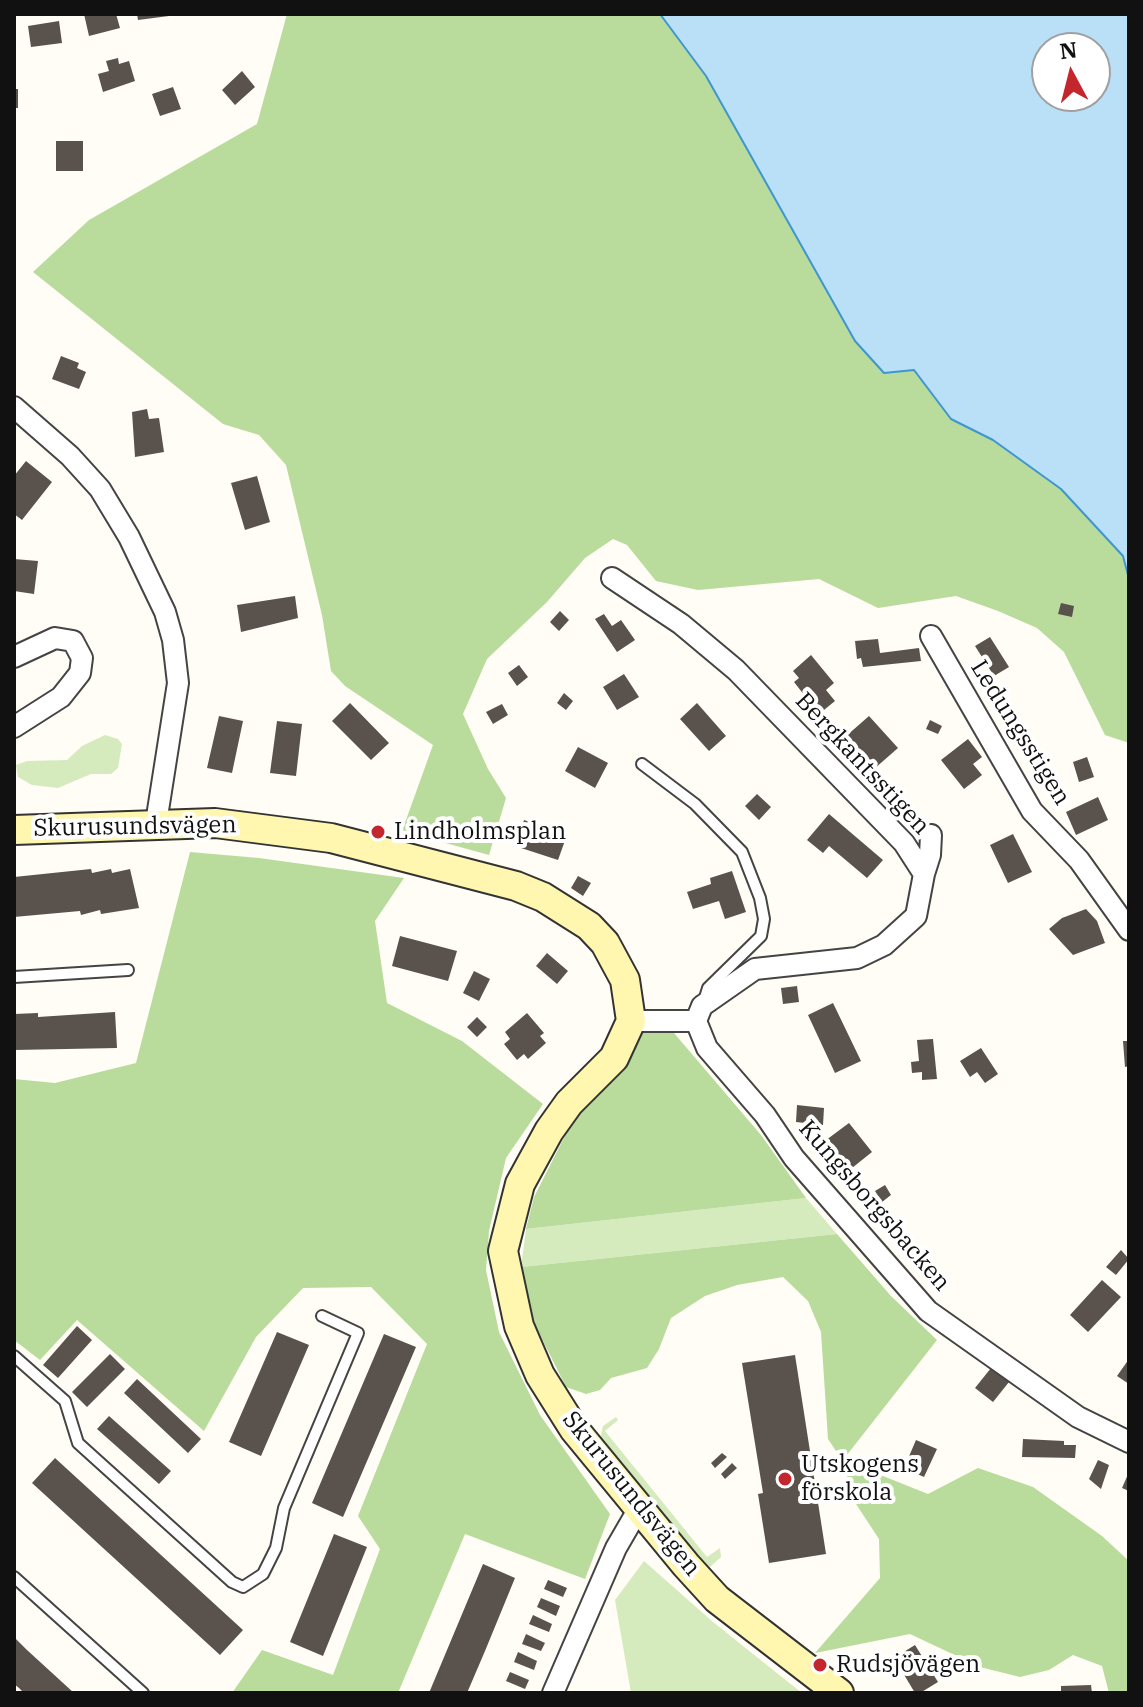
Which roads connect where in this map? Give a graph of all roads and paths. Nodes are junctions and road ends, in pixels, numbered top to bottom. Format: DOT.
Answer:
graph roads {
  1 [pos="14,407"];
  2 [pos="612,578"];
  3 [pos="931,636"];
  4 [pos="14,657"];
  5 [pos="14,727"];
  6 [pos="642,764"];
  7 [pos="156,823"];
  8 [pos="14,830"];
  9 [pos="931,835"];
  10 [pos="924,874"];
  11 [pos="1129,930"];
  12 [pos="128,970"];
  13 [pos="14,977"];
  14 [pos="699,1014"];
  15 [pos="631,1021"];
  16 [pos="322,1316"];
  17 [pos="14,1356"];
  18 [pos="1129,1442"];
  19 [pos="638,1510"];
  20 [pos="14,1577"];
  21 [pos="143,1693"];
  22 [pos="553,1693"];
  23 [pos="839,1693"];
  1 -- 7 [label="street"];
  2 -- 10 [label="street, Bergkantsstigen"];
  3 -- 11 [label="street, Ledungsstigen"];
  4 -- 5 [label="street"];
  6 -- 14 [label="lane"];
  7 -- 8 [label="street, Skurusundsvägen"];
  7 -- 15 [label="street, Skurusundsvägen"];
  9 -- 10 [label="street"];
  10 -- 14 [label="street, Bergkantsstigen"];
  12 -- 13 [label="lane"];
  14 -- 15 [label="street"];
  14 -- 18 [label="street, Kungsborgsbacken"];
  15 -- 19 [label="street, Skurusundsvägen"];
  16 -- 17 [label="lane"];
  19 -- 22 [label="street"];
  19 -- 23 [label="street, Skurusundsvägen"];
  20 -- 21 [label="lane"];
}
